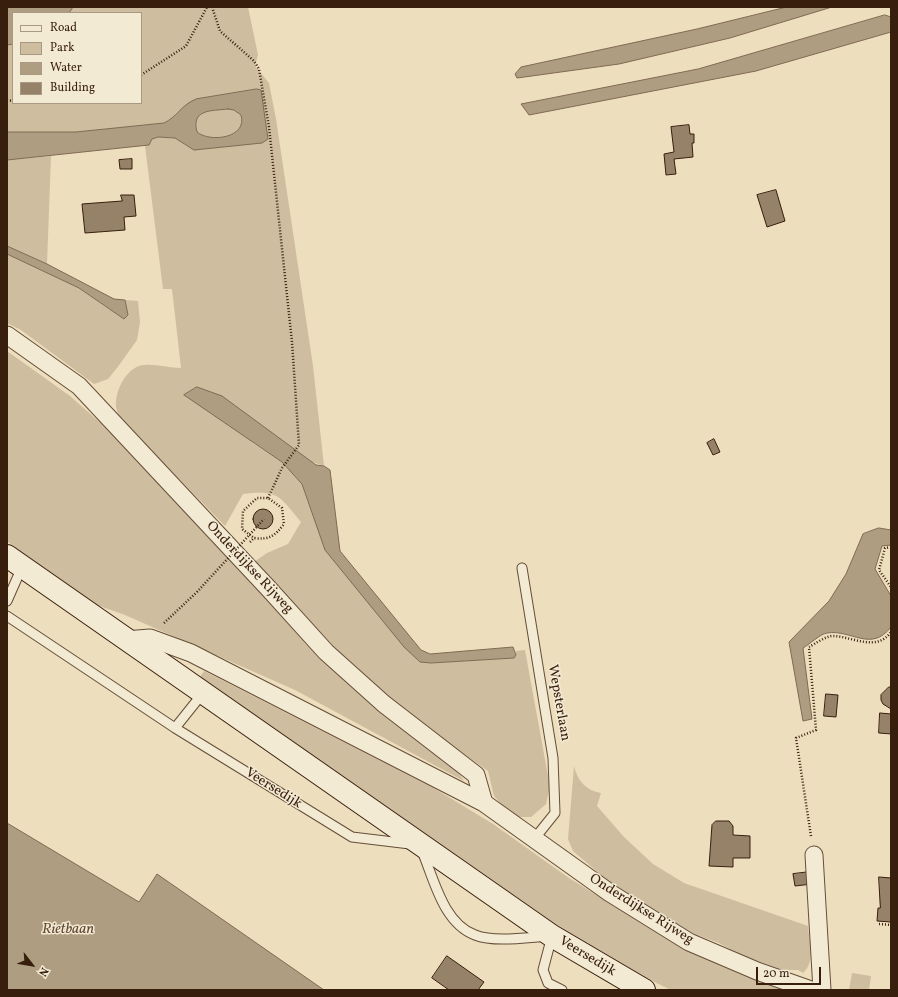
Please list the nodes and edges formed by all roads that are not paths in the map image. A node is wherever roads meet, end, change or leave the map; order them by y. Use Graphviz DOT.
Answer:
graph roads {
  1 [pos="7,335"];
  2 [pos="15,562"];
  3 [pos="522,568"];
  4 [pos="7,601"];
  5 [pos="7,616"];
  6 [pos="125,640"];
  7 [pos="203,693"];
  8 [pos="175,728"];
  9 [pos="484,803"];
  10 [pos="536,838"];
  11 [pos="420,845"];
  12 [pos="814,855"];
  13 [pos="552,936"];
  14 [pos="562,990"];
  15 [pos="644,990"];
  16 [pos="811,990"];
  17 [pos="822,990"];
  1 -- 9 [label="street, Onderdijkse Rijweg"];
  2 -- 4 [label="lane"];
  2 -- 6 [label="main road, Veersedijk"];
  3 -- 10 [label="lane, Wepsterlaan"];
  5 -- 8 [label="lane, Veersedijk"];
  6 -- 7 [label="main road, Veersedijk"];
  6 -- 9 [label="street, Onderdijkse Rijweg"];
  7 -- 8 [label="lane"];
  7 -- 11 [label="main road, Veersedijk"];
  8 -- 11 [label="lane, Veersedijk"];
  9 -- 10 [label="street, Onderdijkse Rijweg"];
  10 -- 16 [label="street, Onderdijkse Rijweg"];
  11 -- 13 [label="main road, Veersedijk"];
  11 -- 13 [label="lane, Veersedijk"];
  12 -- 17 [label="street"];
  13 -- 14 [label="lane, Veersedijk"];
  13 -- 15 [label="main road, Veersedijk"];
}
